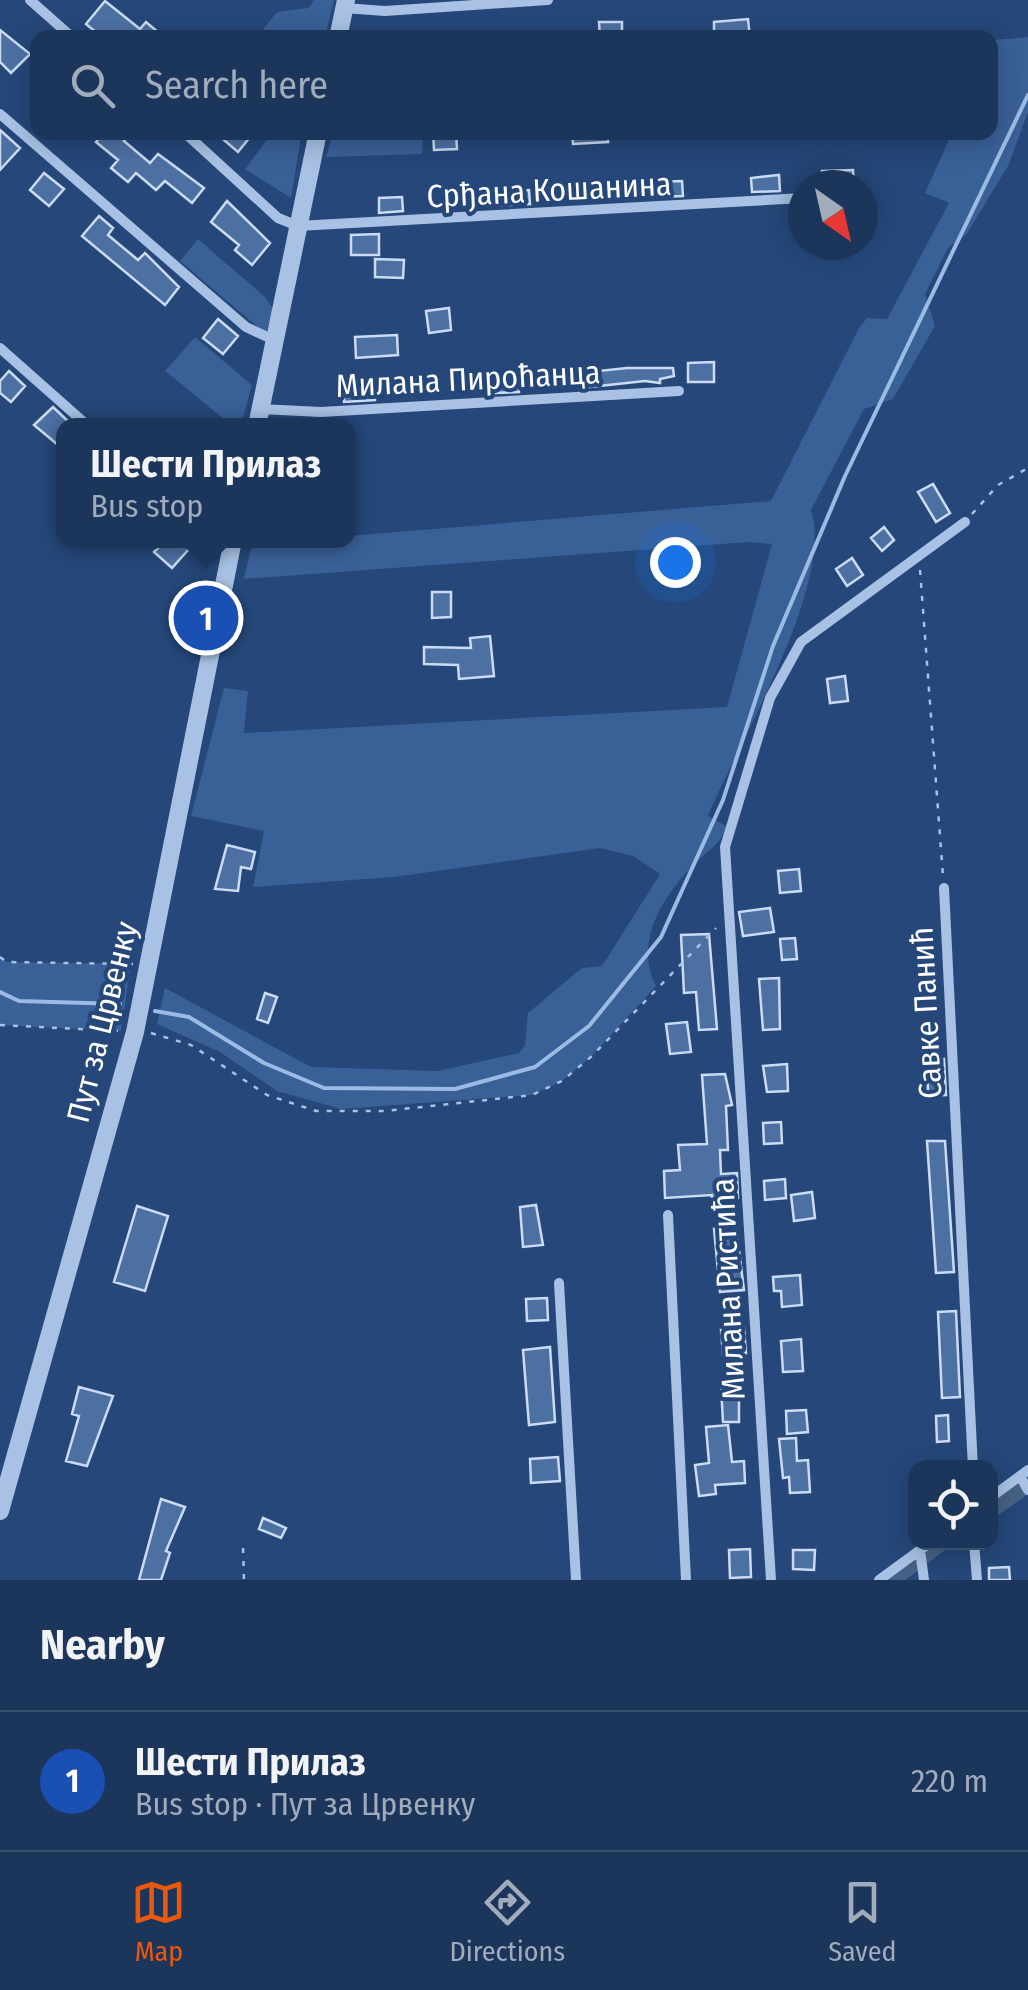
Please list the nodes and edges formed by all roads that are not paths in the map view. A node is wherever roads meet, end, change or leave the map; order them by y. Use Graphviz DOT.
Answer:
graph roads {
  1 [pos="30,0"];
  2 [pos="548,0"];
  3 [pos="345,4"];
  4 [pos="64,30"];
  5 [pos="340,30"];
  6 [pos="0,114"];
  7 [pos="193,140"];
  8 [pos="316,140"];
  9 [pos="788,199"];
  10 [pos="298,226"];
  11 [pos="274,340"];
  12 [pos="0,348"];
  13 [pos="679,392"];
  14 [pos="258,417"];
  15 [pos="79,418"];
  16 [pos="966,522"];
  17 [pos="231,548"];
  18 [pos="944,888"];
  19 [pos="668,1215"];
  20 [pos="559,1283"];
  21 [pos="973,1460"];
  22 [pos="1024,1473"];
  23 [pos="1028,1490"];
  24 [pos="998,1492"];
  25 [pos="0,1511"];
  26 [pos="920,1550"];
  27 [pos="925,1550"];
  28 [pos="975,1550"];
  29 [pos="576,1580"];
  30 [pos="686,1580"];
  31 [pos="771,1580"];
  32 [pos="879,1580"];
  33 [pos="924,1580"];
  34 [pos="977,1580"];
  1 -- 4 [label="street"];
  2 -- 3 [label="street"];
  3 -- 5 [label="street"];
  6 -- 11 [label="street"];
  7 -- 10 [label="street"];
  8 -- 10 [label="street"];
  9 -- 10 [label="street, Срђана Кошанина"];
  10 -- 11 [label="street"];
  11 -- 14 [label="street"];
  12 -- 15 [label="street"];
  13 -- 14 [label="street, Милана Пироћанца"];
  16 -- 31 [label="street, Милана Ристића"];
  17 -- 25 [label="street, Пут за Црвенку"];
  18 -- 21 [label="street, Савке Панић"];
  19 -- 30 [label="street"];
  20 -- 29 [label="street"];
  22 -- 23 [label="street"];
  22 -- 24 [label="street"];
  26 -- 32 [label="street"];
  27 -- 33 [label="street"];
  28 -- 34 [label="street"];
}
